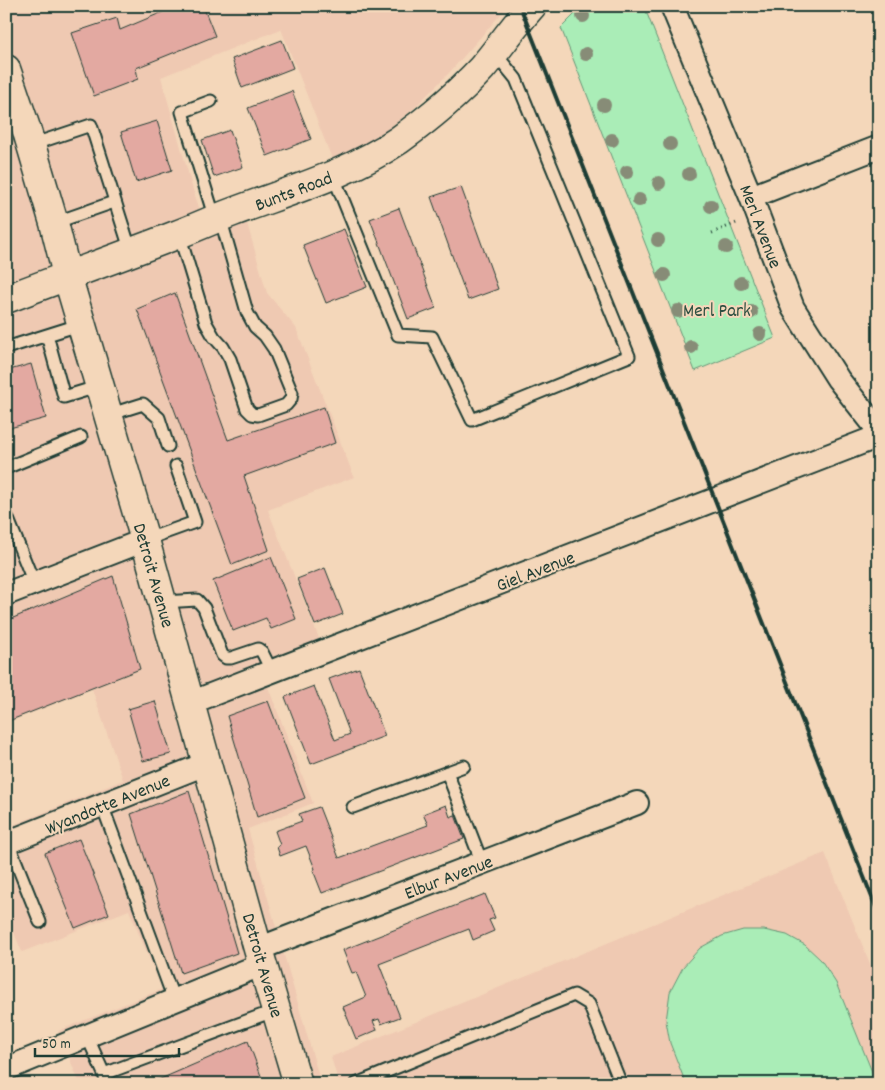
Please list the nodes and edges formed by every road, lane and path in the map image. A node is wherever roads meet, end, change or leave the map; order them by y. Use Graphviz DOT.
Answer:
graph roads {
  1 [pos="532,6"];
  2 [pos="672,6"];
  3 [pos="494,52"];
  4 [pos="6,69"];
  5 [pos="211,101"];
  6 [pos="31,145"];
  7 [pos="879,148"];
  8 [pos="333,176"];
  9 [pos="114,202"];
  10 [pos="754,205"];
  11 [pos="217,218"];
  12 [pos="54,223"];
  13 [pos="712,233"];
  14 [pos="179,234"];
  15 [pos="131,252"];
  16 [pos="67,275"];
  17 [pos="6,299"];
  18 [pos="82,324"];
  19 [pos="47,335"];
  20 [pos="6,348"];
  21 [pos="100,386"];
  22 [pos="108,415"];
  23 [pos="879,431"];
  24 [pos="879,436"];
  25 [pos="81,437"];
  26 [pos="168,446"];
  27 [pos="176,466"];
  28 [pos="6,468"];
  29 [pos="6,514"];
  30 [pos="145,540"];
  31 [pos="34,583"];
  32 [pos="6,594"];
  33 [pos="163,602"];
  34 [pos="272,672"];
  35 [pos="190,703"];
  36 [pos="208,763"];
  37 [pos="464,766"];
  38 [pos="447,772"];
  39 [pos="637,803"];
  40 [pos="102,805"];
  41 [pos="353,807"];
  42 [pos="7,842"];
  43 [pos="482,863"];
  44 [pos="40,922"];
  45 [pos="260,956"];
  46 [pos="174,1000"];
  47 [pos="276,1010"];
  48 [pos="87,1036"];
  49 [pos="6,1069"];
  50 [pos="106,1079"];
  51 [pos="298,1084"];
  52 [pos="356,1084"];
  53 [pos="621,1084"];
  1 -- 3 [label="main road, Bunts Road"];
  2 -- 10 [label="street, Merl Avenue"];
  3 -- 8 [label="main road, Bunts Road"];
  3 -- 8 [label="lane"];
  4 -- 6 [label="main road, Detroit Avenue"];
  5 -- 11 [label="lane"];
  6 -- 9 [label="lane"];
  6 -- 12 [label="main road, Detroit Avenue"];
  7 -- 10 [label="street"];
  8 -- 11 [label="main road, Bunts Road"];
  9 -- 12 [label="lane"];
  9 -- 15 [label="lane"];
  10 -- 13 [label="path"];
  10 -- 23 [label="street, Merl Avenue"];
  11 -- 14 [label="main road, Bunts Road"];
  11 -- 14 [label="lane"];
  12 -- 16 [label="main road, Detroit Avenue"];
  14 -- 15 [label="main road, Bunts Road"];
  15 -- 16 [label="main road, Bunts Road"];
  16 -- 17 [label="main road, Bunts Road"];
  16 -- 18 [label="main road, Detroit Avenue"];
  18 -- 19 [label="lane"];
  18 -- 21 [label="main road, Detroit Avenue"];
  19 -- 20 [label="lane"];
  19 -- 21 [label="lane"];
  21 -- 22 [label="main road, Detroit Avenue"];
  22 -- 26 [label="lane"];
  22 -- 30 [label="main road, Detroit Avenue"];
  24 -- 34 [label="street, Giel Avenue"];
  25 -- 28 [label="lane"];
  27 -- 30 [label="lane"];
  29 -- 31 [label="lane"];
  30 -- 31 [label="street"];
  30 -- 33 [label="main road, Detroit Avenue"];
  31 -- 32 [label="street"];
  33 -- 34 [label="lane"];
  33 -- 35 [label="main road, Detroit Avenue"];
  34 -- 35 [label="street, Giel Avenue"];
  35 -- 36 [label="main road, Detroit Avenue"];
  36 -- 40 [label="street, Wyandotte Avenue"];
  36 -- 45 [label="main road, Detroit Avenue"];
  37 -- 38 [label="lane"];
  38 -- 41 [label="lane"];
  38 -- 43 [label="lane"];
  39 -- 43 [label="street, Elbur Avenue"];
  40 -- 42 [label="street, Wyandotte Avenue"];
  40 -- 46 [label="lane"];
  42 -- 44 [label="lane"];
  43 -- 45 [label="street, Elbur Avenue"];
  45 -- 46 [label="street, Elbur Avenue"];
  45 -- 47 [label="main road, Detroit Avenue"];
  46 -- 48 [label="street, Elbur Avenue"];
  47 -- 50 [label="lane"];
  47 -- 51 [label="main road, Detroit Avenue"];
  48 -- 49 [label="street, Elbur Avenue"];
  48 -- 50 [label="lane"];
  52 -- 53 [label="lane"];
}
